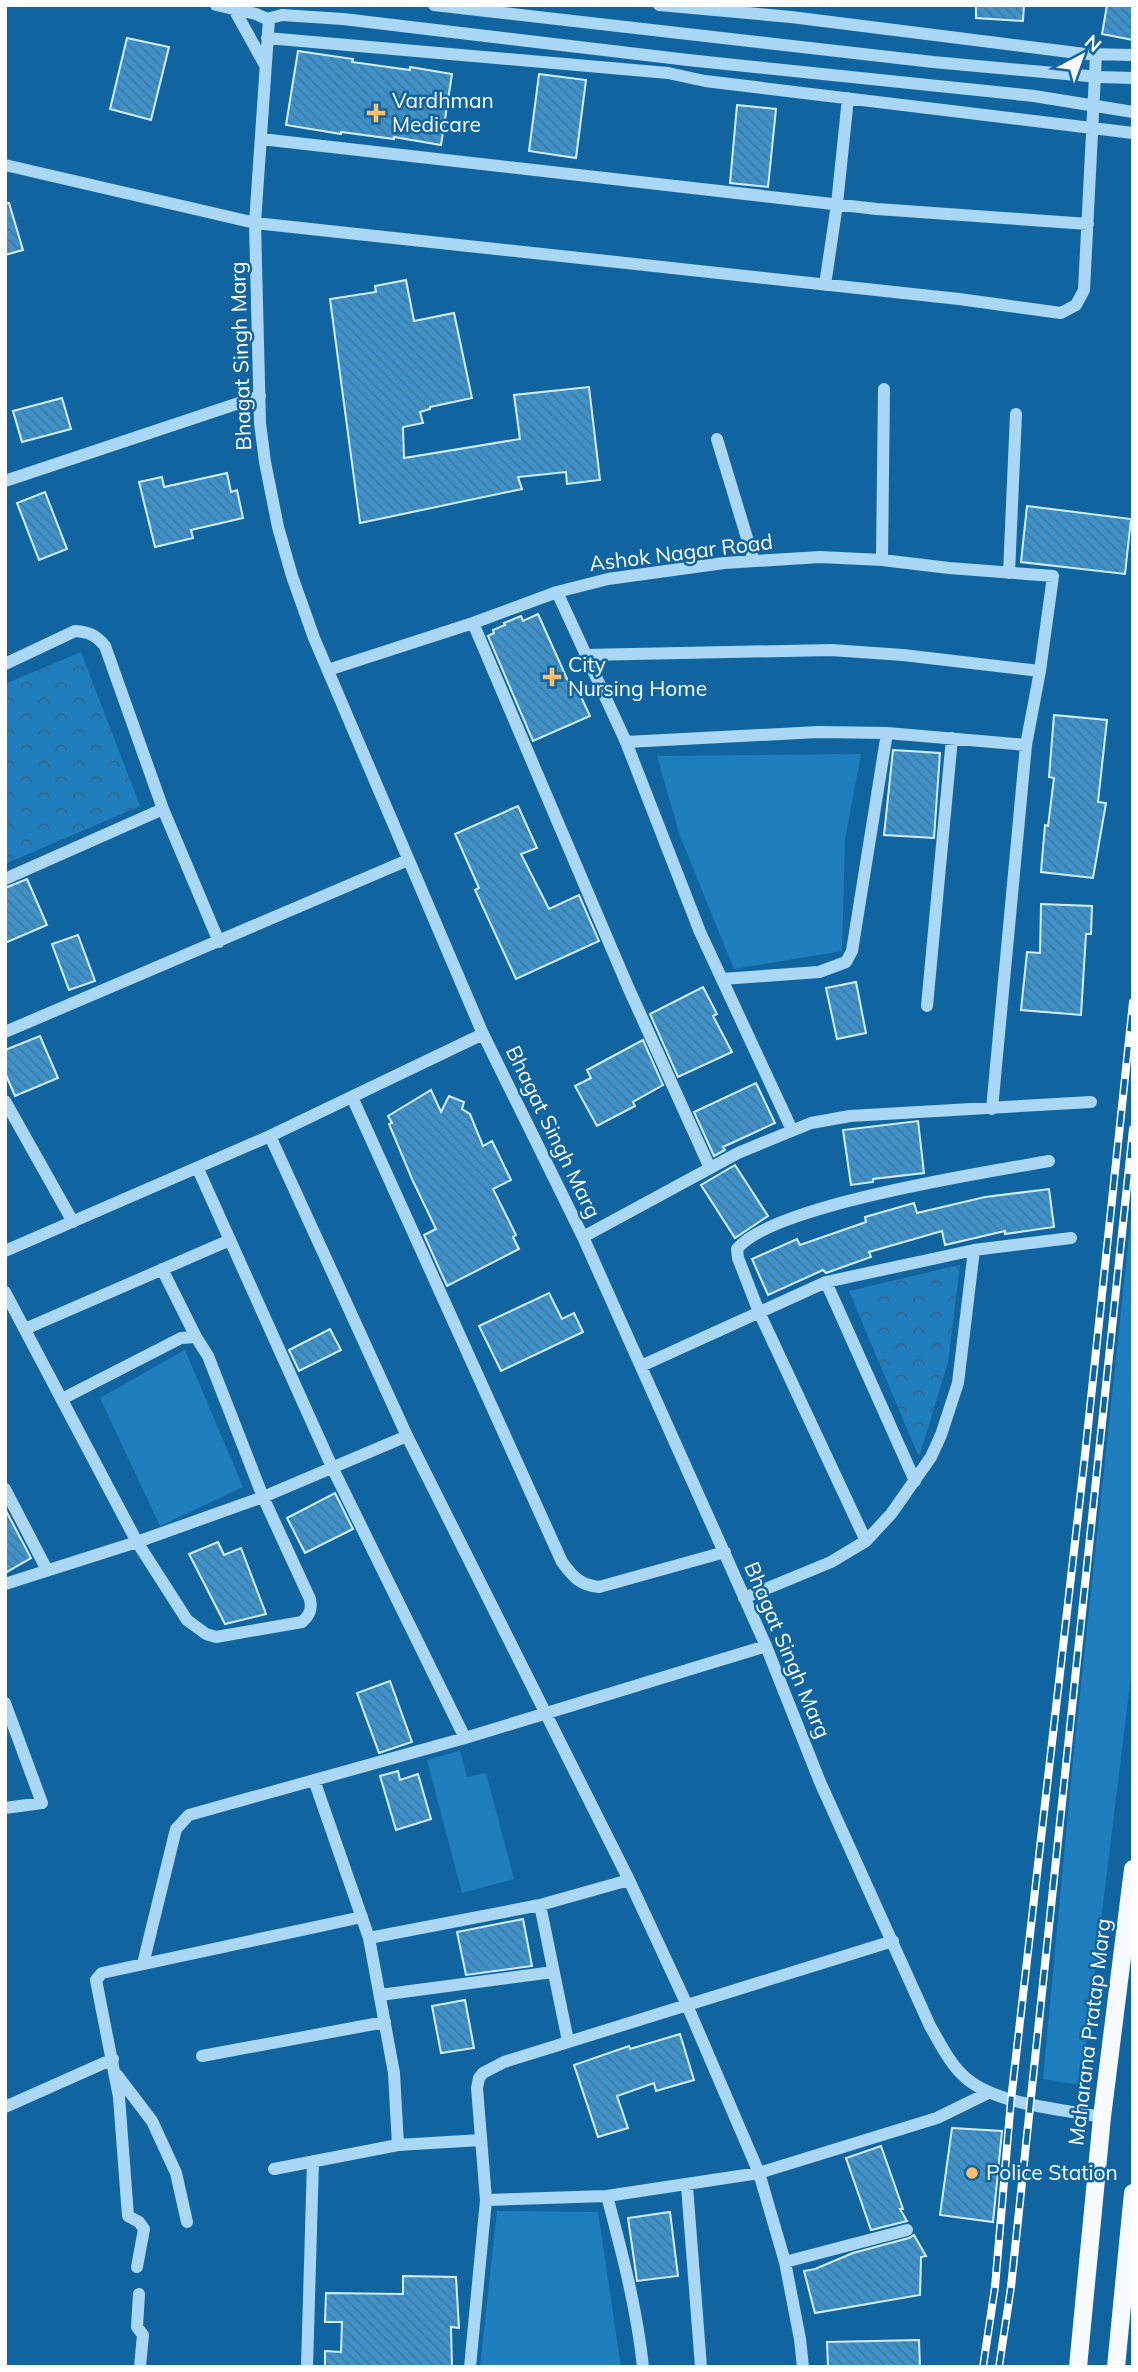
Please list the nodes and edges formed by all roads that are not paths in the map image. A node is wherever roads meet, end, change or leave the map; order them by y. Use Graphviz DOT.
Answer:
graph roads {
  1 [pos="216,5"];
  2 [pos="434,5"];
  3 [pos="659,5"];
  4 [pos="234,9"];
  5 [pos="277,13"];
  6 [pos="267,38"];
  7 [pos="1096,55"];
  8 [pos="1133,55"];
  9 [pos="266,66"];
  10 [pos="1133,78"];
  11 [pos="848,98"];
  12 [pos="1133,112"];
  13 [pos="1093,128"];
  14 [pos="1133,133"];
  15 [pos="261,139"];
  16 [pos="5,166"];
  17 [pos="837,204"];
  18 [pos="255,223"];
  19 [pos="1088,223"];
  20 [pos="825,285"];
  21 [pos="884,389"];
  22 [pos="260,396"];
  23 [pos="1016,414"];
  24 [pos="718,439"];
  25 [pos="5,480"];
  26 [pos="882,560"];
  27 [pos="754,561"];
  28 [pos="1009,573"];
  29 [pos="557,592"];
  30 [pos="472,623"];
  31 [pos="586,655"];
  32 [pos="5,664"];
  33 [pos="328,670"];
  34 [pos="1040,671"];
  35 [pos="887,733"];
  36 [pos="952,738"];
  37 [pos="626,742"];
  38 [pos="1026,745"];
  39 [pos="163,809"];
  40 [pos="408,860"];
  41 [pos="5,878"];
  42 [pos="219,942"];
  43 [pos="722,979"];
  44 [pos="927,1006"];
  45 [pos="5,1031"];
  46 [pos="483,1034"];
  47 [pos="352,1097"];
  48 [pos="5,1101"];
  49 [pos="1091,1102"];
  50 [pos="992,1109"];
  51 [pos="793,1130"];
  52 [pos="270,1136"];
  53 [pos="1049,1161"];
  54 [pos="710,1168"];
  55 [pos="198,1169"];
  56 [pos="73,1222"];
  57 [pos="583,1237"];
  58 [pos="1071,1238"];
  59 [pos="230,1240"];
  60 [pos="974,1250"];
  61 [pos="5,1251"];
  62 [pos="162,1269"];
  63 [pos="826,1282"];
  64 [pos="5,1292"];
  65 [pos="759,1312"];
  66 [pos="25,1329"];
  67 [pos="196,1338"];
  68 [pos="641,1366"];
  69 [pos="62,1399"];
  70 [pos="407,1436"];
  71 [pos="332,1467"];
  72 [pos="915,1481"];
  73 [pos="5,1489"];
  74 [pos="263,1497"];
  75 [pos="866,1541"];
  76 [pos="136,1542"];
  77 [pos="725,1552"];
  78 [pos="47,1570"];
  79 [pos="5,1584"];
  80 [pos="744,1598"];
  81 [pos="766,1646"];
  82 [pos="5,1703"];
  83 [pos="544,1712"];
  84 [pos="11,1737"];
  85 [pos="465,1738"];
  86 [pos="314,1780"];
  87 [pos="5,1808"];
  88 [pos="1133,1869"];
  89 [pos="629,1880"];
  90 [pos="540,1905"];
  91 [pos="362,1917"];
  92 [pos="369,1938"];
  93 [pos="893,1941"];
  94 [pos="143,1964"];
  95 [pos="553,1972"];
  96 [pos="380,1995"];
  97 [pos="687,2005"];
  98 [pos="385,2022"];
  99 [pos="568,2041"];
  100 [pos="202,2056"];
  101 [pos="114,2065"];
  102 [pos="988,2094"];
  103 [pos="5,2107"];
  104 [pos="1102,2117"];
  105 [pos="481,2140"];
  106 [pos="398,2145"];
  107 [pos="313,2161"];
  108 [pos="274,2169"];
  109 [pos="759,2174"];
  110 [pos="687,2186"];
  111 [pos="1133,2193"];
  112 [pos="607,2196"];
  113 [pos="486,2200"];
  114 [pos="187,2222"];
  115 [pos="907,2230"];
  116 [pos="785,2262"];
  117 [pos="137,2267"];
  118 [pos="139,2294"];
  119 [pos="140,2367"];
  120 [pos="307,2367"];
  121 [pos="470,2367"];
  122 [pos="643,2367"];
  123 [pos="701,2367"];
  124 [pos="803,2367"];
  125 [pos="1078,2367"];
  126 [pos="1116,2367"];
  1 -- 4 [label="street"];
  2 -- 10 [label="street, bridge"];
  3 -- 7 [label="street"];
  4 -- 5 [label="street"];
  4 -- 9 [label="street"];
  5 -- 6 [label="street, Bhagat Singh Marg"];
  5 -- 12 [label="street, bridge"];
  6 -- 9 [label="street, Bhagat Singh Marg"];
  6 -- 11 [label="street"];
  7 -- 8 [label="street"];
  7 -- 13 [label="street"];
  9 -- 15 [label="street, Bhagat Singh Marg"];
  11 -- 13 [label="street"];
  11 -- 17 [label="street"];
  13 -- 14 [label="street"];
  13 -- 19 [label="street"];
  15 -- 17 [label="street"];
  15 -- 18 [label="street, Bhagat Singh Marg"];
  16 -- 18 [label="street"];
  17 -- 19 [label="street"];
  17 -- 20 [label="street"];
  18 -- 20 [label="street"];
  18 -- 22 [label="street, Bhagat Singh Marg"];
  19 -- 20 [label="street"];
  21 -- 26 [label="street"];
  22 -- 25 [label="street"];
  22 -- 33 [label="street, Bhagat Singh Marg"];
  23 -- 28 [label="street"];
  24 -- 27 [label="street"];
  26 -- 27 [label="street, Ashok Nagar Road"];
  26 -- 28 [label="street, Ashok Nagar Road"];
  27 -- 29 [label="street, Ashok Nagar Road"];
  28 -- 34 [label="street, Ashok Nagar Road"];
  29 -- 30 [label="street, Ashok Nagar Road"];
  29 -- 31 [label="street"];
  30 -- 33 [label="street, Ashok Nagar Road"];
  30 -- 54 [label="street"];
  31 -- 34 [label="street"];
  31 -- 37 [label="street"];
  32 -- 39 [label="street"];
  33 -- 40 [label="street, Bhagat Singh Marg"];
  34 -- 38 [label="street"];
  35 -- 36 [label="street"];
  35 -- 37 [label="street"];
  35 -- 43 [label="street"];
  36 -- 38 [label="street"];
  36 -- 44 [label="street"];
  37 -- 43 [label="street"];
  38 -- 50 [label="street"];
  39 -- 41 [label="street"];
  39 -- 42 [label="street"];
  40 -- 42 [label="street"];
  40 -- 46 [label="street, Bhagat Singh Marg"];
  42 -- 45 [label="street"];
  43 -- 51 [label="street"];
  46 -- 47 [label="street"];
  46 -- 57 [label="street, Bhagat Singh Marg"];
  47 -- 52 [label="street"];
  47 -- 77 [label="street"];
  48 -- 56 [label="street"];
  49 -- 50 [label="street"];
  50 -- 51 [label="street"];
  51 -- 54 [label="street"];
  52 -- 55 [label="street"];
  52 -- 70 [label="street"];
  53 -- 65 [label="street"];
  54 -- 57 [label="street"];
  55 -- 56 [label="street"];
  55 -- 59 [label="street"];
  56 -- 61 [label="street"];
  57 -- 68 [label="street, Bhagat Singh Marg"];
  58 -- 60 [label="street"];
  59 -- 62 [label="street"];
  59 -- 71 [label="street"];
  60 -- 63 [label="street"];
  60 -- 72 [label="street"];
  62 -- 66 [label="street"];
  62 -- 67 [label="street"];
  63 -- 65 [label="street"];
  63 -- 72 [label="street"];
  64 -- 66 [label="street"];
  65 -- 68 [label="street"];
  65 -- 75 [label="street"];
  66 -- 69 [label="street"];
  67 -- 69 [label="street"];
  67 -- 74 [label="street"];
  68 -- 77 [label="street, Bhagat Singh Marg"];
  69 -- 76 [label="street"];
  70 -- 71 [label="street"];
  70 -- 83 [label="street"];
  71 -- 74 [label="street"];
  71 -- 85 [label="street"];
  72 -- 75 [label="street"];
  73 -- 78 [label="street"];
  74 -- 76 [label="street"];
  74 -- 76 [label="street"];
  75 -- 80 [label="street"];
  76 -- 78 [label="street"];
  77 -- 80 [label="street, Bhagat Singh Marg"];
  78 -- 79 [label="street"];
  80 -- 81 [label="street, Bhagat Singh Marg"];
  81 -- 83 [label="street"];
  81 -- 93 [label="street, Bhagat Singh Marg"];
  82 -- 84 [label="street"];
  83 -- 85 [label="street"];
  83 -- 89 [label="street"];
  84 -- 87 [label="street"];
  85 -- 86 [label="street"];
  86 -- 91 [label="street"];
  86 -- 94 [label="street"];
  88 -- 104 [label="main road, Maharana Pratap Marg"];
  89 -- 90 [label="street"];
  89 -- 97 [label="street"];
  90 -- 92 [label="street"];
  90 -- 95 [label="street"];
  91 -- 92 [label="street"];
  91 -- 94 [label="street"];
  92 -- 96 [label="street"];
  93 -- 97 [label="street"];
  93 -- 102 [label="street, Bhagat Singh Marg"];
  94 -- 101 [label="street"];
  95 -- 96 [label="street"];
  95 -- 99 [label="street"];
  96 -- 98 [label="street"];
  97 -- 99 [label="street"];
  97 -- 109 [label="street"];
  98 -- 100 [label="street"];
  98 -- 106 [label="street"];
  99 -- 105 [label="street"];
  101 -- 103 [label="street"];
  101 -- 114 [label="street"];
  101 -- 117 [label="street"];
  102 -- 104 [label="street, Bhagat Singh Marg"];
  102 -- 109 [label="street"];
  104 -- 125 [label="main road, Maharana Pratap Marg"];
  105 -- 106 [label="street"];
  105 -- 113 [label="street"];
  106 -- 107 [label="street"];
  107 -- 108 [label="street"];
  107 -- 120 [label="street"];
  109 -- 110 [label="street"];
  109 -- 116 [label="street"];
  110 -- 112 [label="street"];
  110 -- 123 [label="street"];
  111 -- 126 [label="main road"];
  112 -- 113 [label="street"];
  112 -- 122 [label="street"];
  113 -- 121 [label="street"];
  115 -- 116 [label="street"];
  116 -- 124 [label="street"];
  118 -- 119 [label="street"];
}
